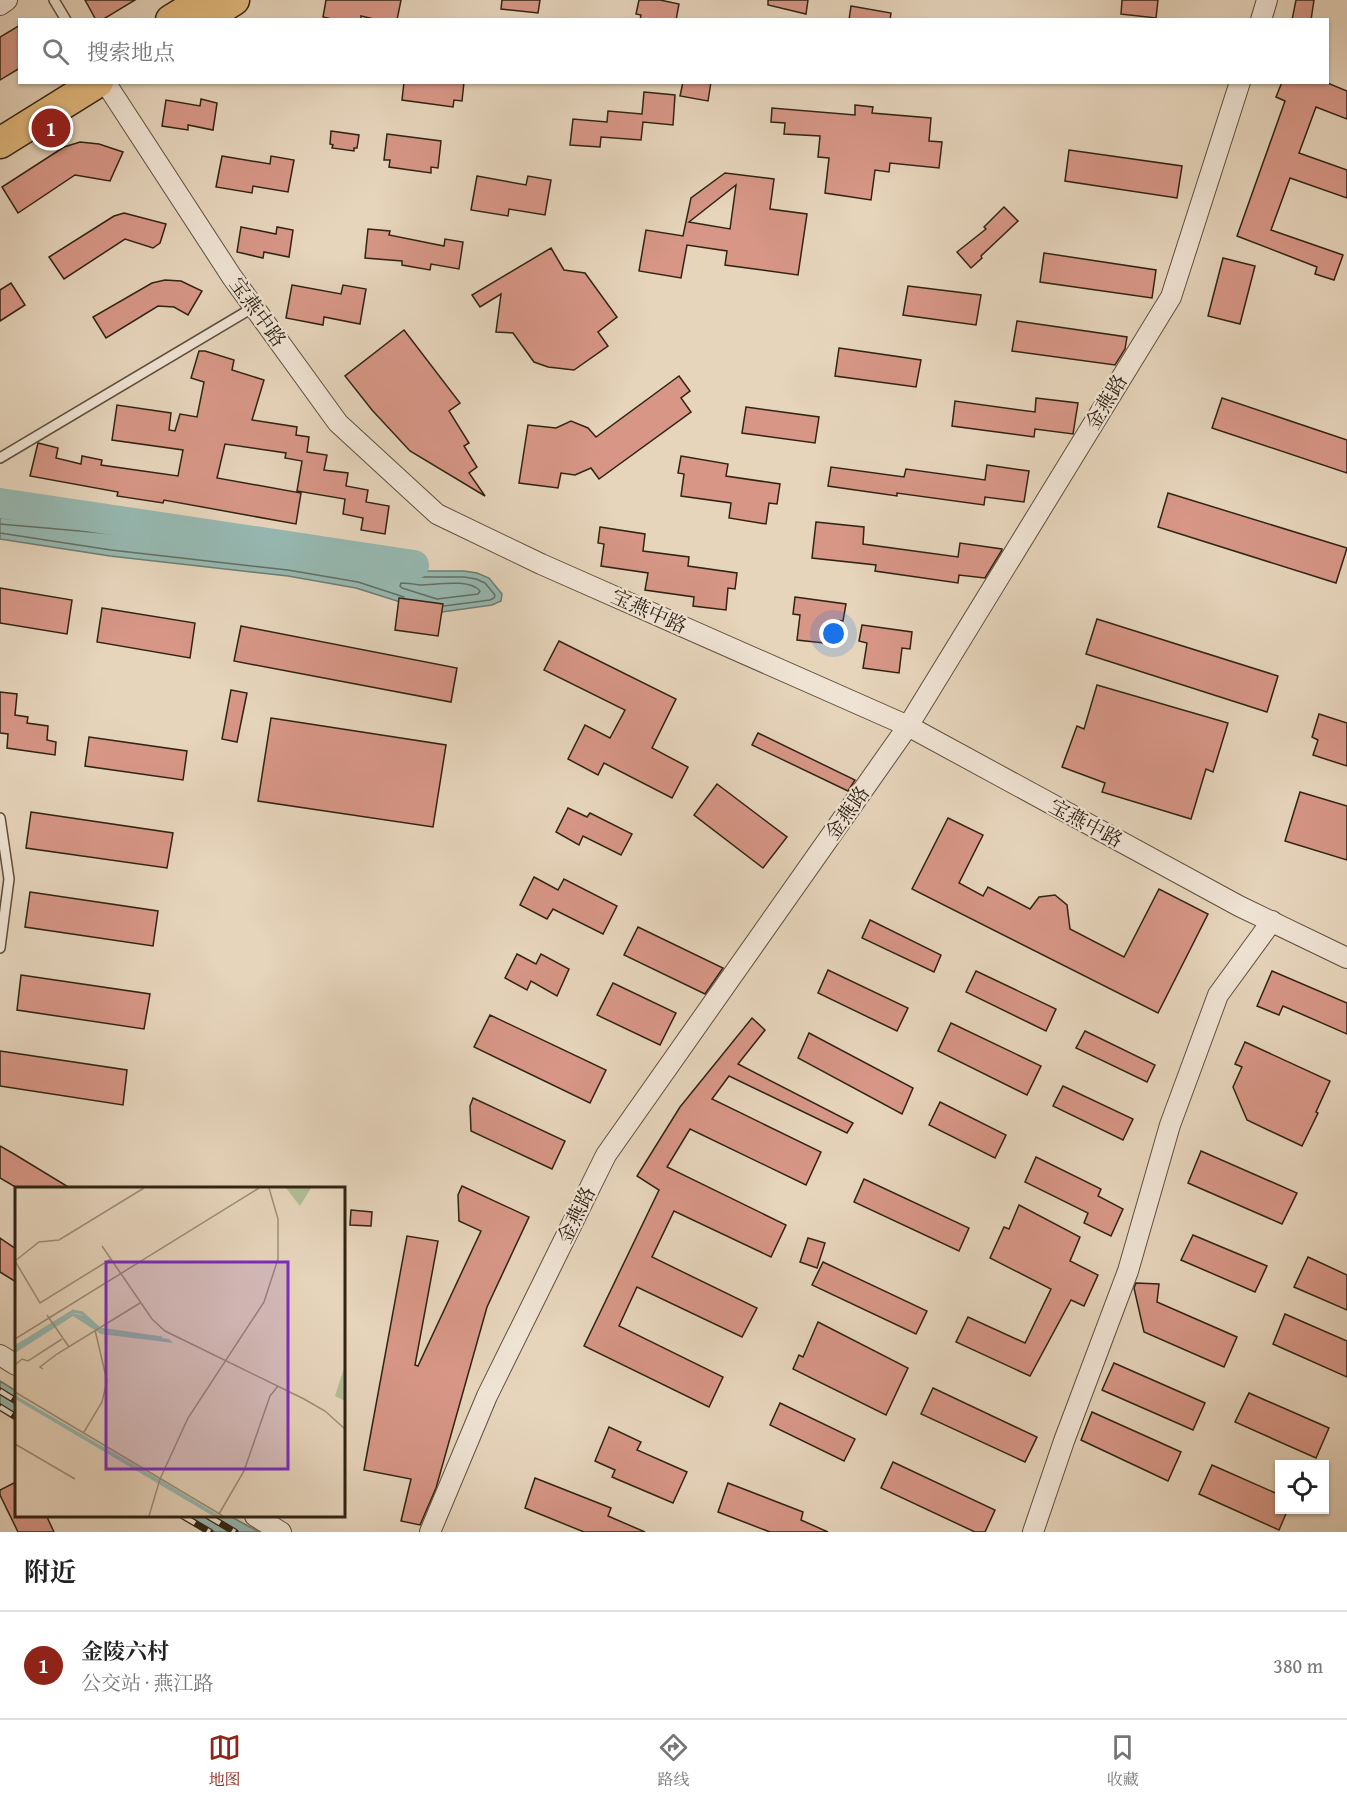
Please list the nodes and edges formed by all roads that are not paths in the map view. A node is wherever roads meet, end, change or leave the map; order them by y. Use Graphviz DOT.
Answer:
graph roads {
  1 [pos="7,0"];
  2 [pos="54,0"];
  3 [pos="204,0"];
  4 [pos="234,0"];
  5 [pos="1267,0"];
  6 [pos="0,4"];
  7 [pos="65,18"];
  8 [pos="174,18"];
  9 [pos="205,18"];
  10 [pos="1262,18"];
  11 [pos="63,84"];
  12 [pos="95,84"];
  13 [pos="106,84"];
  14 [pos="1239,84"];
  15 [pos="0,123"];
  16 [pos="0,143"];
  17 [pos="254,308"];
  18 [pos="0,458"];
  19 [pos="908,726"];
  20 [pos="0,818"];
  21 [pos="1272,921"];
  22 [pos="0,948"];
  23 [pos="1347,958"];
  24 [pos="0,1355"];
  25 [pos="15,1364"];
  26 [pos="258,1517"];
  27 [pos="281,1532"];
  28 [pos="430,1532"];
  29 [pos="1033,1532"];
  1 -- 6 [label="street"];
  2 -- 7 [label="lane"];
  3 -- 8 [label="main road"];
  4 -- 9 [label="main road"];
  5 -- 10 [label="street"];
  11 -- 15 [label="main road"];
  12 -- 16 [label="main road"];
  13 -- 17 [label="street, 宝燕中路"];
  14 -- 19 [label="street, 金燕路"];
  17 -- 18 [label="lane"];
  17 -- 19 [label="street, 宝燕中路"];
  19 -- 21 [label="street, 宝燕中路"];
  19 -- 28 [label="street, 金燕路"];
  20 -- 22 [label="lane"];
  21 -- 23 [label="street, 宝燕中路"];
  21 -- 29 [label="street"];
  24 -- 25 [label="street"];
  26 -- 27 [label="street"];
}
